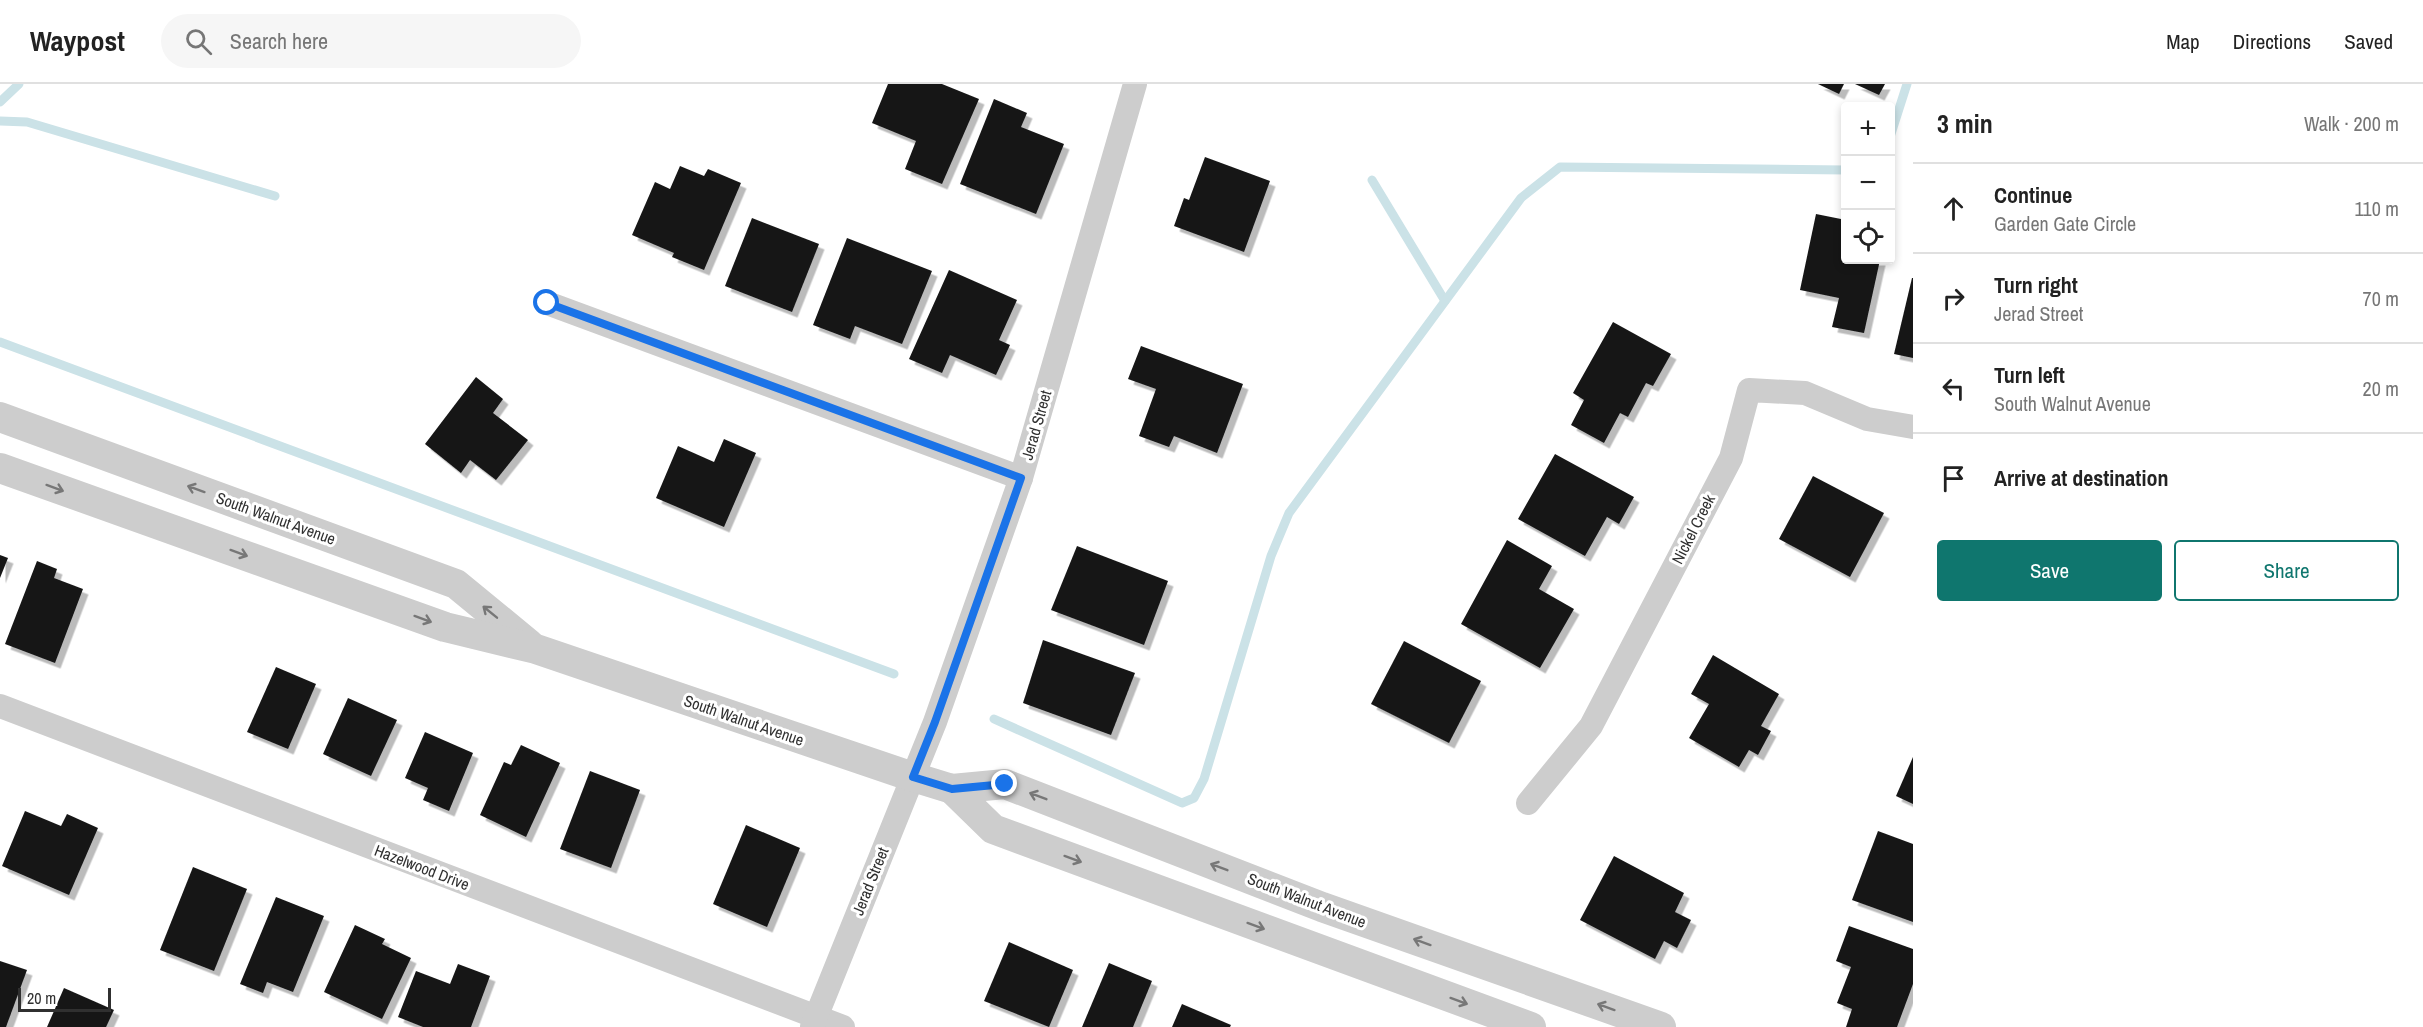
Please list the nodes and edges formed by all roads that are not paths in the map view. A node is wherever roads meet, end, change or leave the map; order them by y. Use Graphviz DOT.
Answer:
graph roads {
  1 [pos="1135,84"];
  2 [pos="547,303"];
  3 [pos="0,417"];
  4 [pos="1913,427"];
  5 [pos="0,468"];
  6 [pos="1021,478"];
  7 [pos="536,649"];
  8 [pos="0,706"];
  9 [pos="913,777"];
  10 [pos="952,789"];
  11 [pos="1528,803"];
  12 [pos="814,1022"];
  13 [pos="843,1027"];
  14 [pos="1531,1027"];
  15 [pos="1661,1027"];
  1 -- 6 [label="street, Jerad Street"];
  2 -- 6 [label="street"];
  7 -- 3 [label="street, South Walnut Avenue, one-way"];
  4 -- 11 [label="street, Nickel Creek"];
  5 -- 7 [label="street, South Walnut Avenue, one-way"];
  6 -- 9 [label="street, Jerad Street"];
  7 -- 9 [label="street, South Walnut Avenue"];
  8 -- 12 [label="street, Hazelwood Drive"];
  9 -- 10 [label="street, South Walnut Avenue"];
  9 -- 12 [label="street, Jerad Street"];
  10 -- 14 [label="street, South Walnut Avenue, one-way"];
  15 -- 10 [label="street, South Walnut Avenue, one-way"];
  12 -- 13 [label="street, Hazelwood Drive"];
}
